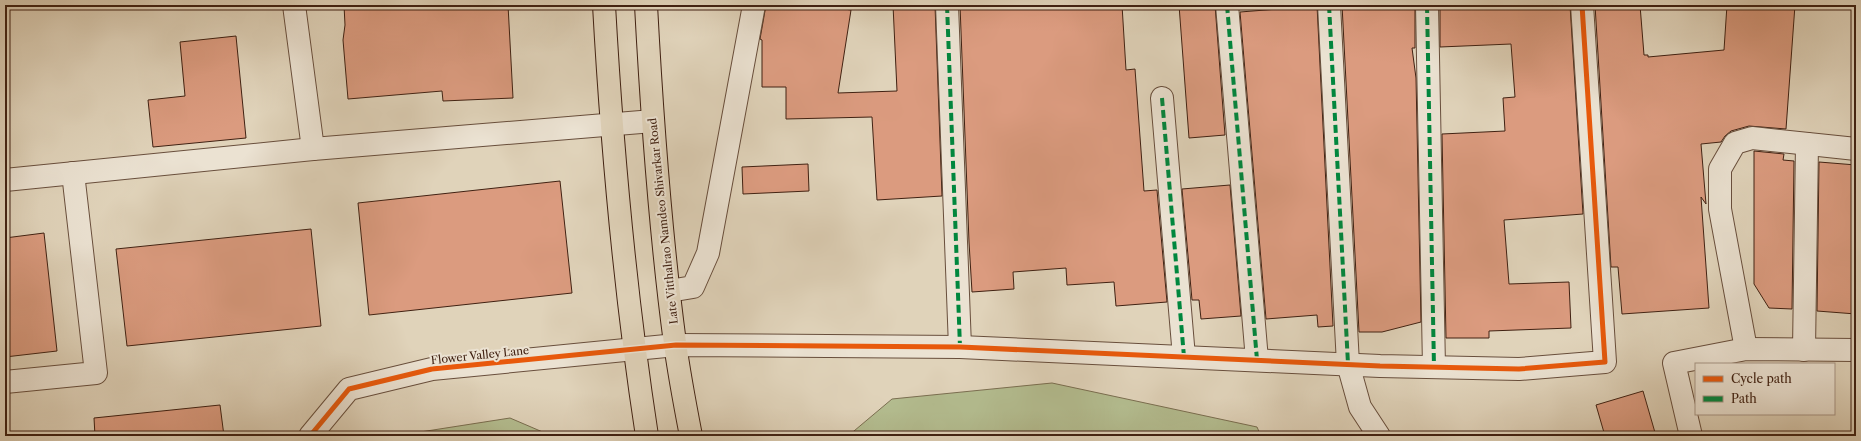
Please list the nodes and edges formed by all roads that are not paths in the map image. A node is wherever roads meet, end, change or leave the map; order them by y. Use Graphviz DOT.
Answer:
graph roads {
  1 [pos="294,5"];
  2 [pos="604,5"];
  3 [pos="646,5"];
  4 [pos="754,5"];
  5 [pos="947,5"];
  6 [pos="1227,5"];
  7 [pos="1329,5"];
  8 [pos="1427,5"];
  9 [pos="1582,5"];
  10 [pos="1162,98"];
  11 [pos="652,121"];
  12 [pos="611,125"];
  13 [pos="1806,144"];
  14 [pos="314,149"];
  15 [pos="1856,149"];
  16 [pos="73,173"];
  17 [pos="5,180"];
  18 [pos="669,291"];
  19 [pos="676,345"];
  20 [pos="960,347"];
  21 [pos="633,349"];
  22 [pos="1746,349"];
  23 [pos="1804,350"];
  24 [pos="1856,350"];
  25 [pos="1184,357"];
  26 [pos="1257,360"];
  27 [pos="1348,364"];
  28 [pos="1434,367"];
  29 [pos="5,382"];
  30 [pos="310,436"];
  31 [pos="647,436"];
  32 [pos="690,436"];
  33 [pos="1379,436"];
  34 [pos="1691,436"];
  1 -- 14 [label="street"];
  2 -- 12 [label="main road"];
  3 -- 11 [label="main road, Late Vitthalrao Namdeo Shivarkar Road"];
  4 -- 18 [label="street"];
  5 -- 20 [label="street"];
  6 -- 26 [label="street"];
  7 -- 27 [label="street"];
  8 -- 28 [label="street"];
  9 -- 28 [label="street, Flower Valley Lane"];
  10 -- 25 [label="street"];
  11 -- 12 [label="street"];
  11 -- 18 [label="main road, Late Vitthalrao Namdeo Shivarkar Road"];
  12 -- 14 [label="street"];
  12 -- 21 [label="main road"];
  13 -- 15 [label="street"];
  13 -- 22 [label="street"];
  13 -- 23 [label="street"];
  14 -- 16 [label="street"];
  16 -- 17 [label="street"];
  16 -- 29 [label="street"];
  18 -- 19 [label="main road, Late Vitthalrao Namdeo Shivarkar Road"];
  19 -- 20 [label="street, Flower Valley Lane"];
  19 -- 21 [label="street, Flower Valley Lane"];
  19 -- 32 [label="main road, Late Vitthalrao Namdeo Shivarkar Road"];
  20 -- 25 [label="street, Flower Valley Lane"];
  21 -- 30 [label="street, Flower Valley Lane"];
  21 -- 31 [label="main road"];
  22 -- 23 [label="street"];
  22 -- 34 [label="street"];
  23 -- 24 [label="street"];
  25 -- 26 [label="street, Flower Valley Lane"];
  26 -- 27 [label="street, Flower Valley Lane"];
  27 -- 28 [label="street, Flower Valley Lane"];
  27 -- 33 [label="street"];
}
